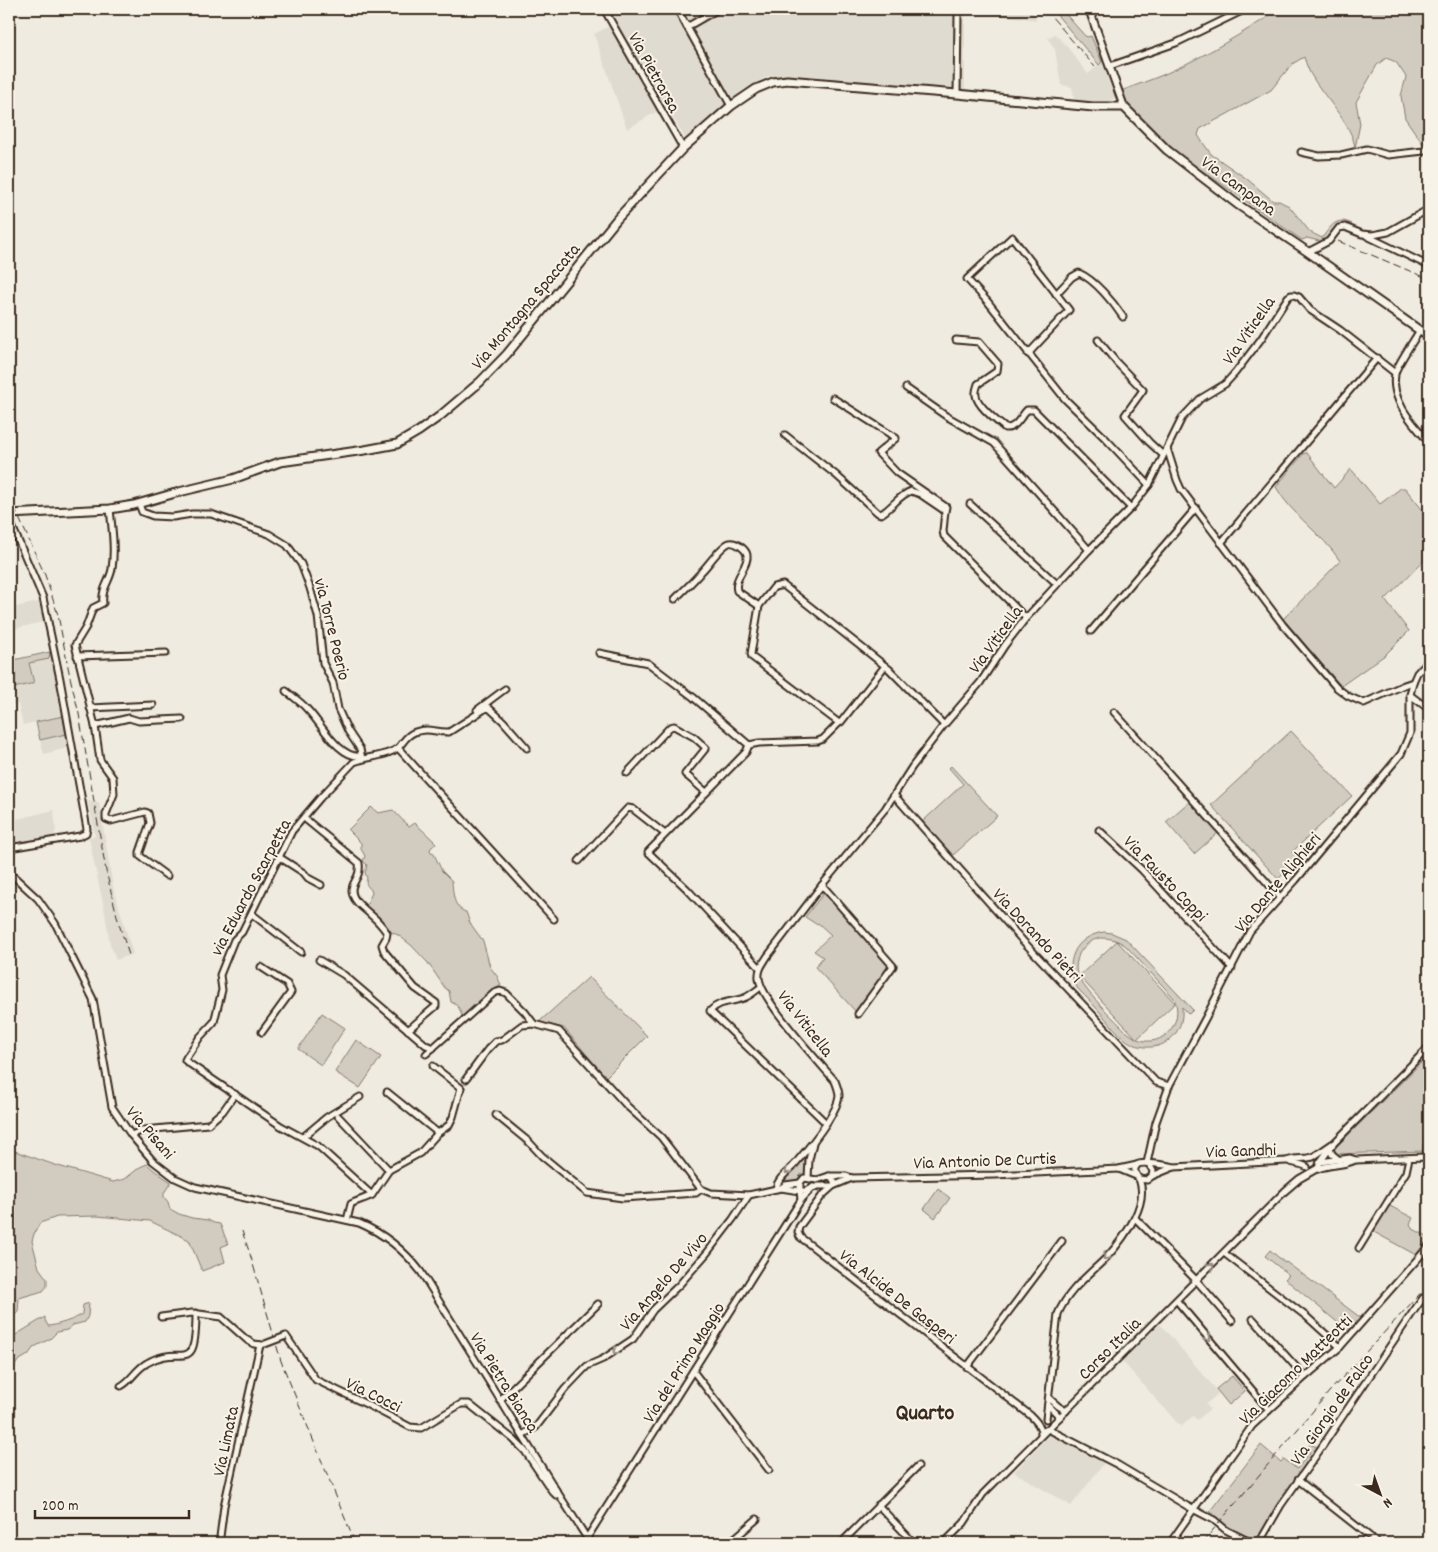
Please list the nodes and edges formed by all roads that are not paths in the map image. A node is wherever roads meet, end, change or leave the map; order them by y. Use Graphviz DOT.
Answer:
graph roads {
  1 [pos="604,9"];
  2 [pos="677,9"];
  3 [pos="718,9"];
  4 [pos="955,9"];
  5 [pos="1089,9"];
  6 [pos="1246,9"];
  7 [pos="687,27"];
  8 [pos="1110,66"];
  9 [pos="957,94"];
  10 [pos="731,106"];
  11 [pos="1124,107"];
  12 [pos="683,148"];
  13 [pos="1429,148"];
  14 [pos="1301,152"];
  15 [pos="1429,209"];
  16 [pos="1362,234"];
  17 [pos="1308,252"];
  18 [pos="1429,266"];
  19 [pos="1056,294"];
  20 [pos="1123,317"];
  21 [pos="1420,330"];
  22 [pos="1429,337"];
  23 [pos="956,340"];
  24 [pos="1098,340"];
  25 [pos="1028,354"];
  26 [pos="1377,358"];
  27 [pos="1395,372"];
  28 [pos="906,388"];
  29 [pos="833,398"];
  30 [pos="785,435"];
  31 [pos="1429,442"];
  32 [pos="1167,447"];
  33 [pos="1163,455"];
  34 [pos="1149,485"];
  35 [pos="138,504"];
  36 [pos="970,504"];
  37 [pos="110,508"];
  38 [pos="1131,508"];
  39 [pos="1196,508"];
  40 [pos="945,511"];
  41 [pos="9,514"];
  42 [pos="9,519"];
  43 [pos="1221,543"];
  44 [pos="1089,550"];
  45 [pos="1057,584"];
  46 [pos="675,599"];
  47 [pos="759,606"];
  48 [pos="1026,618"];
  49 [pos="1091,631"];
  50 [pos="166,653"];
  51 [pos="599,653"];
  52 [pos="77,656"];
  53 [pos="1429,660"];
  54 [pos="885,666"];
  55 [pos="1413,682"];
  56 [pos="505,689"];
  57 [pos="286,691"];
  58 [pos="1410,695"];
  59 [pos="153,705"];
  60 [pos="90,708"];
  61 [pos="1429,709"];
  62 [pos="1114,712"];
  63 [pos="182,719"];
  64 [pos="839,723"];
  65 [pos="944,725"];
  66 [pos="94,726"];
  67 [pos="442,732"];
  68 [pos="749,745"];
  69 [pos="398,748"];
  70 [pos="527,748"];
  71 [pos="361,757"];
  72 [pos="627,773"];
  73 [pos="706,792"];
  74 [pos="894,795"];
  75 [pos="304,818"];
  76 [pos="1099,830"];
  77 [pos="665,834"];
  78 [pos="9,848"];
  79 [pos="279,857"];
  80 [pos="579,861"];
  81 [pos="9,872"];
  82 [pos="167,876"];
  83 [pos="822,884"];
  84 [pos="321,885"];
  85 [pos="1280,897"];
  86 [pos="252,914"];
  87 [pos="554,919"];
  88 [pos="301,952"];
  89 [pos="319,960"];
  90 [pos="261,967"];
  91 [pos="760,968"];
  92 [pos="1232,968"];
  93 [pos="761,987"];
  94 [pos="858,1014"];
  95 [pos="534,1024"];
  96 [pos="408,1030"];
  97 [pos="262,1032"];
  98 [pos="1429,1047"];
  99 [pos="433,1048"];
  100 [pos="426,1054"];
  101 [pos="433,1066"];
  102 [pos="466,1079"];
  103 [pos="1169,1086"];
  104 [pos="387,1092"];
  105 [pos="235,1094"];
  106 [pos="360,1097"];
  107 [pos="496,1115"];
  108 [pos="338,1116"];
  109 [pos="1429,1118"];
  110 [pos="826,1123"];
  111 [pos="438,1133"];
  112 [pos="131,1135"];
  113 [pos="303,1137"];
  114 [pos="814,1140"];
  115 [pos="1334,1143"];
  116 [pos="1330,1149"];
  117 [pos="802,1156"];
  118 [pos="1311,1157"];
  119 [pos="1409,1158"];
  120 [pos="809,1160"];
  121 [pos="1339,1160"];
  122 [pos="1356,1160"];
  123 [pos="1429,1160"];
  124 [pos="1288,1161"];
  125 [pos="1320,1162"];
  126 [pos="1148,1163"];
  127 [pos="1138,1165"];
  128 [pos="1174,1167"];
  129 [pos="1306,1167"];
  130 [pos="1119,1169"];
  131 [pos="389,1170"];
  132 [pos="1316,1170"];
  133 [pos="829,1176"];
  134 [pos="1137,1177"];
  135 [pos="1150,1177"];
  136 [pos="808,1178"];
  137 [pos="852,1178"];
  138 [pos="800,1183"];
  139 [pos="816,1186"];
  140 [pos="833,1186"];
  141 [pos="779,1188"];
  142 [pos="701,1189"];
  143 [pos="800,1191"];
  144 [pos="1142,1192"];
  145 [pos="372,1195"];
  146 [pos="749,1195"];
  147 [pos="822,1196"];
  148 [pos="801,1200"];
  149 [pos="1135,1218"];
  150 [pos="347,1220"];
  151 [pos="391,1240"];
  152 [pos="1062,1241"];
  153 [pos="1429,1246"];
  154 [pos="1359,1248"];
  155 [pos="1224,1253"];
  156 [pos="1196,1280"];
  157 [pos="1429,1297"];
  158 [pos="1177,1301"];
  159 [pos="598,1304"];
  160 [pos="196,1313"];
  161 [pos="161,1317"];
  162 [pos="1253,1319"];
  163 [pos="1232,1321"];
  164 [pos="263,1345"];
  165 [pos="1340,1347"];
  166 [pos="967,1366"];
  167 [pos="693,1370"];
  168 [pos="1305,1377"];
  169 [pos="121,1386"];
  170 [pos="1049,1397"];
  171 [pos="500,1400"];
  172 [pos="1048,1405"];
  173 [pos="1066,1410"];
  174 [pos="1269,1410"];
  175 [pos="1030,1415"];
  176 [pos="1060,1417"];
  177 [pos="1044,1420"];
  178 [pos="1040,1427"];
  179 [pos="1048,1429"];
  180 [pos="522,1435"];
  181 [pos="1041,1436"];
  182 [pos="918,1466"];
  183 [pos="769,1470"];
  184 [pos="1298,1480"];
  185 [pos="563,1500"];
  186 [pos="878,1505"];
  187 [pos="1195,1509"];
  188 [pos="757,1519"];
  189 [pos="845,1539"];
  190 [pos="589,1541"];
  191 [pos="222,1543"];
  192 [pos="729,1543"];
  193 [pos="914,1543"];
  194 [pos="944,1543"];
  195 [pos="1170,1543"];
  196 [pos="1252,1543"];
  197 [pos="1260,1543"];
  198 [pos="1378,1543"];
  1 -- 12 [label="street, Via Pietrarsa"];
  2 -- 7 [label="street"];
  3 -- 7 [label="street"];
  4 -- 9 [label="street"];
  5 -- 8 [label="street, Via Campana"];
  6 -- 8 [label="street"];
  7 -- 10 [label="street"];
  8 -- 11 [label="street, Via Campana"];
  9 -- 10 [label="main road, Via Montagna Spaccata"];
  9 -- 11 [label="main road, Via Montagna Spaccata"];
  10 -- 12 [label="main road, Via Montagna Spaccata"];
  11 -- 17 [label="main road, Via Campana"];
  12 -- 35 [label="main road, Via Montagna Spaccata"];
  13 -- 14 [label="street"];
  15 -- 16 [label="street"];
  16 -- 17 [label="street"];
  16 -- 18 [label="street"];
  17 -- 21 [label="main road, Via Campana"];
  19 -- 20 [label="street"];
  19 -- 25 [label="street"];
  19 -- 25 [label="street"];
  21 -- 22 [label="main road, Via Campana"];
  21 -- 27 [label="street"];
  23 -- 38 [label="street"];
  24 -- 33 [label="street"];
  25 -- 34 [label="street"];
  26 -- 27 [label="street, Via Viticella"];
  26 -- 32 [label="street, Via Viticella"];
  26 -- 43 [label="street"];
  27 -- 31 [label="street"];
  28 -- 44 [label="street"];
  29 -- 40 [label="street"];
  30 -- 40 [label="street"];
  32 -- 33 [label="street, Via Viticella"];
  32 -- 39 [label="street"];
  33 -- 34 [label="street, Via Viticella"];
  34 -- 38 [label="street, Via Viticella"];
  35 -- 37 [label="main road, Via Montagna Spaccata"];
  35 -- 71 [label="street, via Torre Poerio"];
  36 -- 45 [label="street"];
  37 -- 41 [label="main road, Via Montagna Spaccata"];
  37 -- 52 [label="street"];
  38 -- 44 [label="street, Via Viticella"];
  39 -- 43 [label="street"];
  39 -- 49 [label="street"];
  40 -- 48 [label="street"];
  42 -- 78 [label="street"];
  43 -- 55 [label="street"];
  44 -- 45 [label="street, Via Viticella"];
  45 -- 48 [label="street, Via Viticella"];
  46 -- 47 [label="street"];
  47 -- 54 [label="street"];
  47 -- 64 [label="street"];
  48 -- 65 [label="street, Via Viticella"];
  50 -- 52 [label="street"];
  51 -- 68 [label="street"];
  52 -- 60 [label="street"];
  53 -- 55 [label="street, Via Dante Alighieri"];
  54 -- 64 [label="street"];
  54 -- 65 [label="street"];
  55 -- 58 [label="street, Via Dante Alighieri"];
  56 -- 67 [label="street"];
  57 -- 71 [label="street"];
  58 -- 61 [label="street"];
  58 -- 85 [label="street, Via Dante Alighieri"];
  59 -- 60 [label="street"];
  60 -- 66 [label="street"];
  62 -- 85 [label="street"];
  63 -- 66 [label="street"];
  64 -- 68 [label="street"];
  65 -- 74 [label="street, Via Viticella"];
  66 -- 82 [label="street"];
  67 -- 69 [label="street, via Eduardo Scarpetta"];
  67 -- 70 [label="street, via Eduardo Scarpetta"];
  68 -- 73 [label="street"];
  69 -- 71 [label="street, via Eduardo Scarpetta"];
  69 -- 87 [label="street"];
  71 -- 75 [label="street, via Eduardo Scarpetta"];
  72 -- 73 [label="street"];
  73 -- 77 [label="street"];
  74 -- 83 [label="street, Via Viticella"];
  74 -- 103 [label="street, Via Dorando Pietri"];
  75 -- 79 [label="street, via Eduardo Scarpetta"];
  75 -- 96 [label="street"];
  76 -- 92 [label="street, Via Fausto Coppi"];
  77 -- 80 [label="street"];
  77 -- 91 [label="street"];
  79 -- 84 [label="street"];
  79 -- 86 [label="street, via Eduardo Scarpetta"];
  81 -- 112 [label="street, Via Pisani"];
  83 -- 91 [label="street, Via Viticella"];
  83 -- 94 [label="street"];
  85 -- 92 [label="street, Via Dante Alighieri"];
  86 -- 88 [label="street"];
  86 -- 105 [label="street, via Eduardo Scarpetta"];
  89 -- 96 [label="street"];
  90 -- 97 [label="street"];
  91 -- 93 [label="street, Via Viticella"];
  92 -- 103 [label="street, Via Dante Alighieri"];
  93 -- 110 [label="street, Via Viticella"];
  93 -- 110 [label="street"];
  95 -- 99 [label="street"];
  95 -- 102 [label="street"];
  95 -- 142 [label="street"];
  96 -- 99 [label="street"];
  98 -- 115 [label="street"];
  99 -- 100 [label="street"];
  101 -- 111 [label="street"];
  103 -- 126 [label="street, Via Dante Alighieri"];
  104 -- 111 [label="street"];
  105 -- 112 [label="street"];
  105 -- 113 [label="street, via Eduardo Scarpetta"];
  106 -- 113 [label="street"];
  107 -- 142 [label="street"];
  108 -- 131 [label="street"];
  109 -- 123 [label="street"];
  110 -- 114 [label="street, Via Viticella"];
  111 -- 131 [label="street"];
  112 -- 150 [label="street, Via Pisani"];
  113 -- 145 [label="street, via Eduardo Scarpetta"];
  114 -- 117 [label="street, Via Viticella"];
  114 -- 120 [label="street"];
  115 -- 116 [label="street"];
  115 -- 118 [label="street"];
  116 -- 121 [label="street"];
  116 -- 125 [label="street"];
  117 -- 120 [label="street"];
  117 -- 141 [label="street, Via Viticella, one-way"];
  118 -- 124 [label="street, Via Gandhi"];
  118 -- 125 [label="street"];
  118 -- 129 [label="street"];
  119 -- 122 [label="street"];
  119 -- 123 [label="street"];
  119 -- 154 [label="street"];
  120 -- 136 [label="street"];
  121 -- 122 [label="street"];
  121 -- 125 [label="street"];
  122 -- 132 [label="street"];
  124 -- 128 [label="street, Via Gandhi"];
  124 -- 129 [label="street"];
  125 -- 132 [label="street"];
  126 -- 127 [label="street"];
  126 -- 128 [label="street, Via Gandhi"];
  126 -- 135 [label="street"];
  127 -- 130 [label="street, Via Antonio De Curtis"];
  127 -- 134 [label="street"];
  128 -- 135 [label="street, Via Gandhi"];
  129 -- 132 [label="street"];
  130 -- 134 [label="street, Via Antonio De Curtis"];
  130 -- 137 [label="street, Via Antonio De Curtis"];
  131 -- 145 [label="street"];
  132 -- 155 [label="street, Corso Italia"];
  133 -- 136 [label="street, Via Antonio De Curtis"];
  133 -- 137 [label="street, Via Antonio De Curtis"];
  133 -- 140 [label="street"];
  134 -- 135 [label="street"];
  134 -- 144 [label="street"];
  135 -- 144 [label="street"];
  136 -- 138 [label="street, Via Antonio De Curtis"];
  137 -- 140 [label="street, Via Antonio De Curtis"];
  138 -- 141 [label="street, Via Antonio De Curtis"];
  138 -- 143 [label="street"];
  139 -- 140 [label="street, Via Antonio De Curtis"];
  139 -- 143 [label="street, Via Antonio De Curtis"];
  139 -- 147 [label="street"];
  139 -- 148 [label="street, Via del Primo Maggio"];
  140 -- 147 [label="street, Via Alcide De Gasperi"];
  141 -- 143 [label="street, Via Antonio De Curtis"];
  141 -- 146 [label="street, Via Antonio De Curtis"];
  142 -- 146 [label="street, Via Antonio De Curtis"];
  143 -- 148 [label="street"];
  144 -- 149 [label="street"];
  145 -- 150 [label="street"];
  146 -- 180 [label="street, Via Angelo De Vivo, one-way"];
  147 -- 166 [label="street, Via Alcide De Gasperi"];
  148 -- 167 [label="street, Via del Primo Maggio"];
  149 -- 156 [label="street"];
  149 -- 170 [label="street, one-way"];
  150 -- 151 [label="street, Via Pisani"];
  151 -- 171 [label="street, Via Pietra Bianca"];
  152 -- 166 [label="street"];
  153 -- 165 [label="street, Via Giacomo Matteotti"];
  156 -- 155 [label="street, Corso Italia, one-way"];
  155 -- 165 [label="street"];
  156 -- 158 [label="street, Corso Italia"];
  156 -- 163 [label="street"];
  157 -- 184 [label="street, Via Giorgio de Falco"];
  158 -- 173 [label="street, Corso Italia"];
  158 -- 174 [label="street, one-way"];
  159 -- 171 [label="street"];
  160 -- 161 [label="street"];
  160 -- 164 [label="street"];
  160 -- 169 [label="street"];
  162 -- 168 [label="street"];
  164 -- 185 [label="street, Via Cocci, bridge"];
  164 -- 191 [label="street, Via Limata"];
  165 -- 168 [label="street, Via Giacomo Matteotti"];
  166 -- 175 [label="street, Via Alcide De Gasperi"];
  167 -- 183 [label="street"];
  167 -- 190 [label="street, Via del Primo Maggio"];
  168 -- 174 [label="street, Via Giacomo Matteotti"];
  170 -- 172 [label="street"];
  170 -- 173 [label="street"];
  171 -- 180 [label="street, Via Pietra Bianca"];
  172 -- 176 [label="street"];
  172 -- 177 [label="street"];
  173 -- 176 [label="street, Corso Italia"];
  174 -- 187 [label="street, Via Giacomo Matteotti"];
  175 -- 177 [label="street, Via Alcide De Gasperi"];
  175 -- 178 [label="street, Via Alcide De Gasperi"];
  176 -- 179 [label="street, Corso Italia"];
  177 -- 178 [label="street"];
  177 -- 179 [label="street"];
  178 -- 179 [label="street"];
  178 -- 181 [label="street"];
  179 -- 181 [label="street, Corso Italia"];
  179 -- 187 [label="street"];
  180 -- 185 [label="street, Via Pietra Bianca"];
  181 -- 194 [label="street, Corso Italia"];
  182 -- 186 [label="street"];
  184 -- 197 [label="street, Via Giorgio de Falco"];
  184 -- 198 [label="street"];
  185 -- 190 [label="street, Via Pietra Bianca"];
  186 -- 189 [label="street"];
  186 -- 193 [label="street"];
  187 -- 195 [label="street, Via Giacomo Matteotti"];
  187 -- 196 [label="street"];
  188 -- 192 [label="street"];
}
